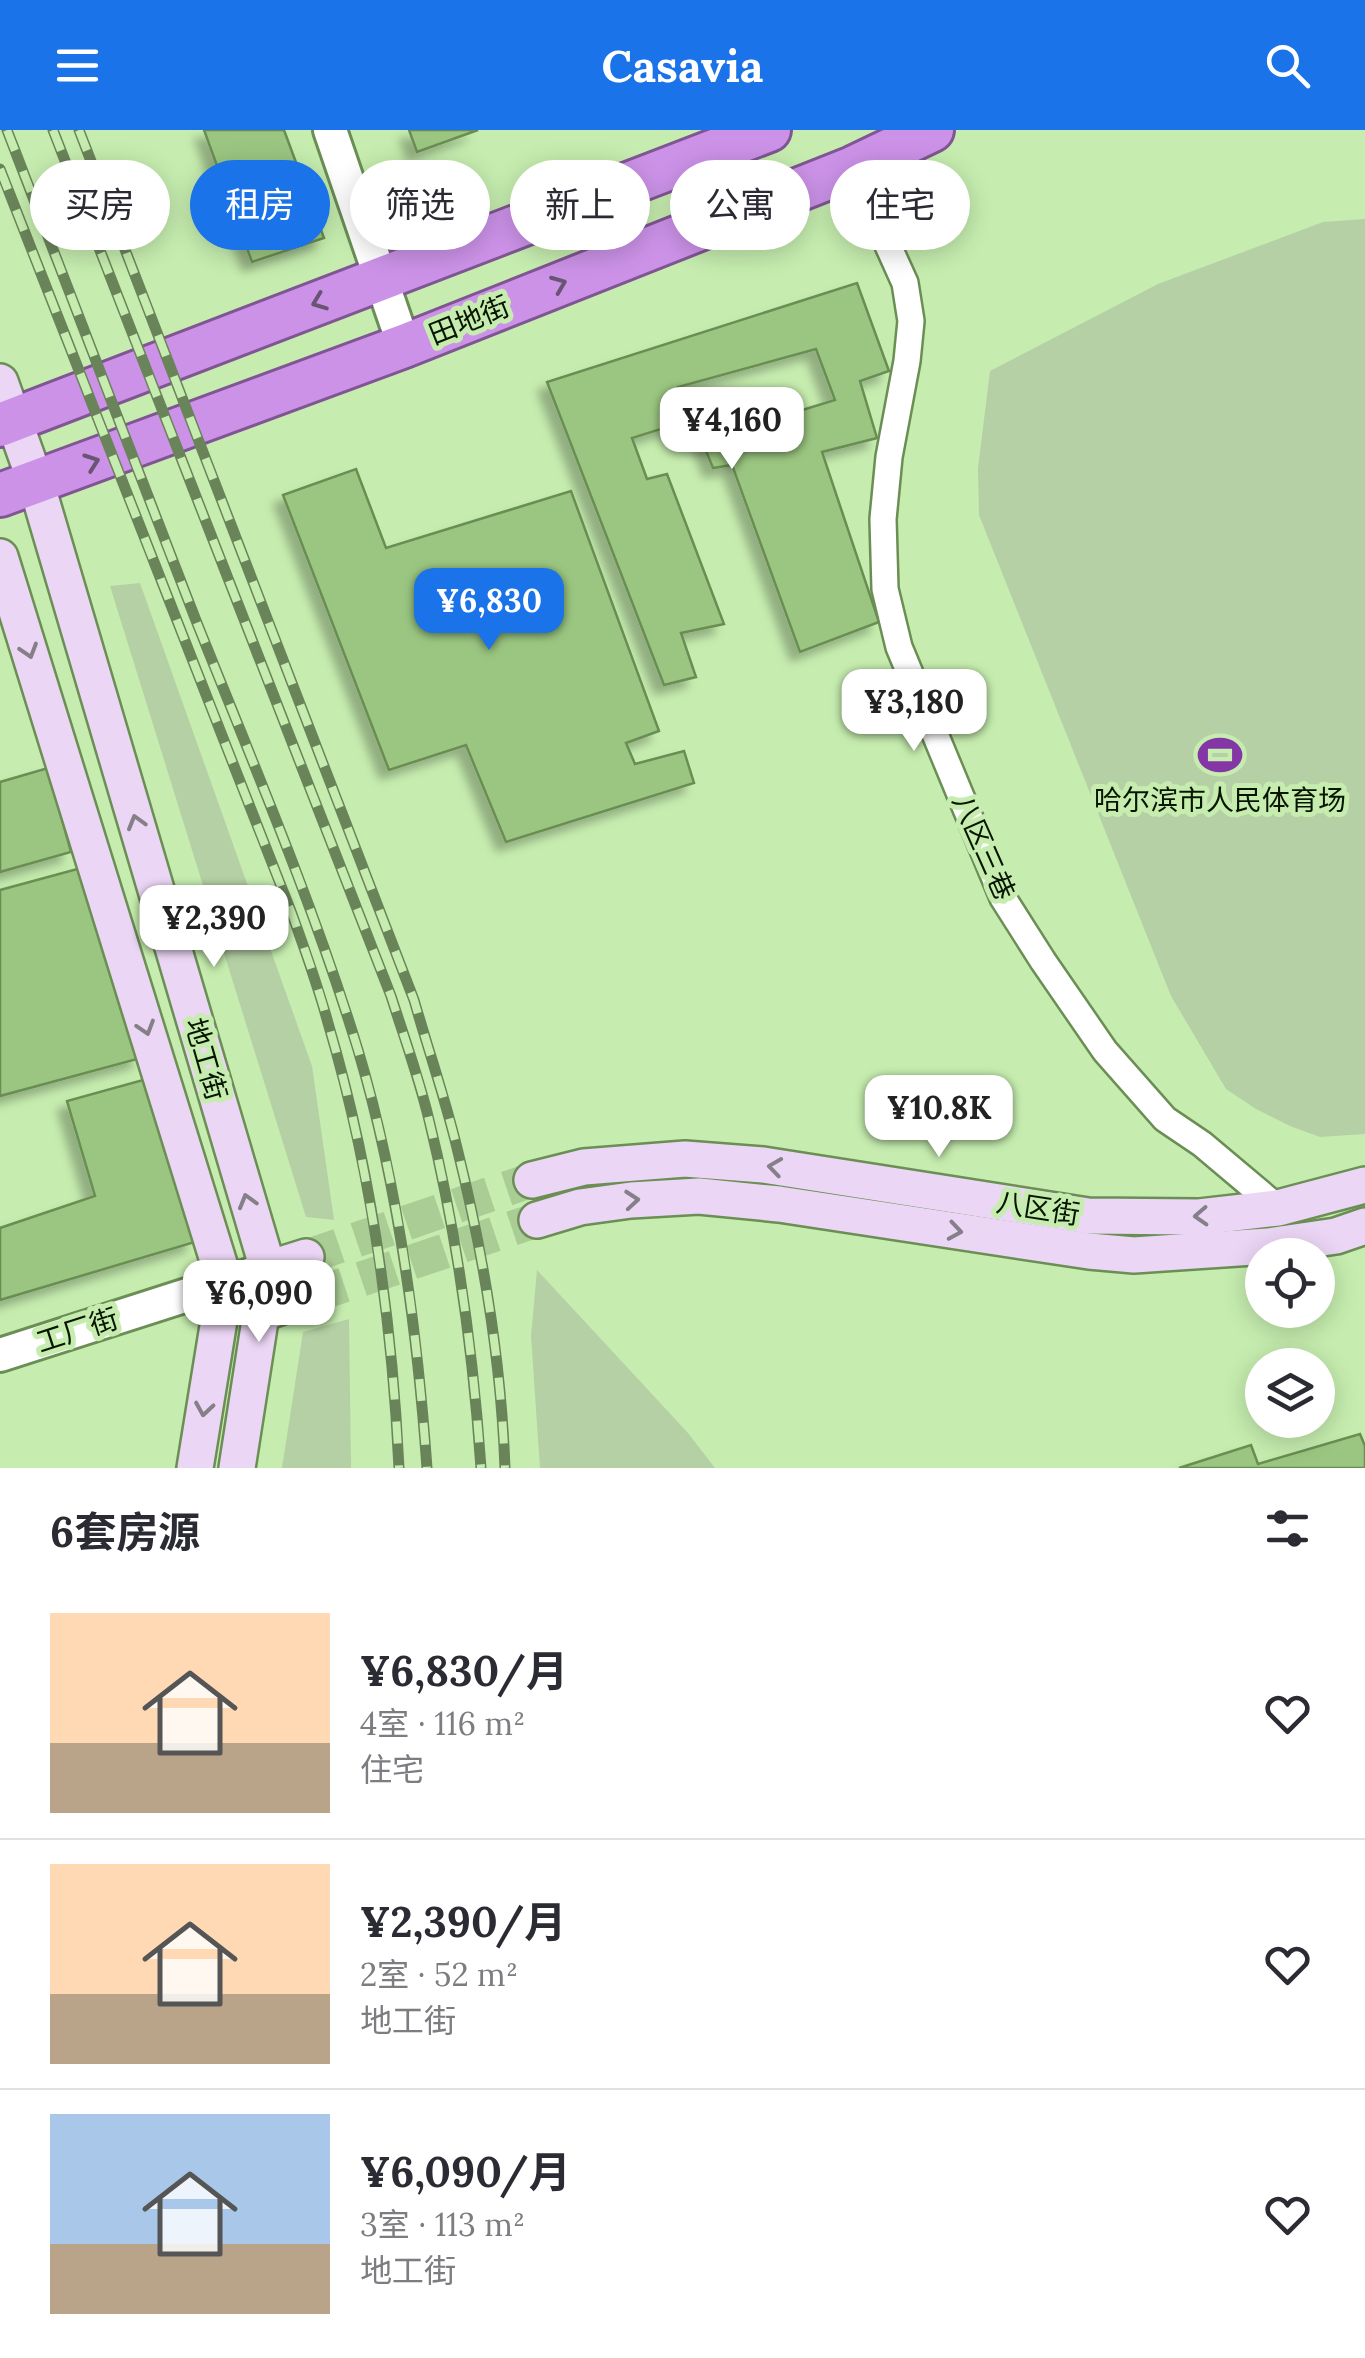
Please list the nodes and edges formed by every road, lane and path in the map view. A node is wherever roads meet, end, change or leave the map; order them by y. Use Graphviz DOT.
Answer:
graph roads {
  1 [pos="330,130"];
  2 [pos="769,130"];
  3 [pos="932,130"];
  4 [pos="870,160"];
  5 [pos="830,177"];
  6 [pos="890,250"];
  7 [pos="382,278"];
  8 [pos="404,346"];
  9 [pos="5,409"];
  10 [pos="18,489"];
  11 [pos="0,558"];
  12 [pos="532,1180"];
  13 [pos="1365,1185"];
  14 [pos="1278,1208"];
  15 [pos="538,1220"];
  16 [pos="1365,1226"];
  17 [pos="306,1257"];
  18 [pos="268,1269"];
  19 [pos="225,1283"];
  20 [pos="311,1296"];
  21 [pos="262,1313"];
  22 [pos="0,1355"];
  23 [pos="194,1468"];
  24 [pos="237,1468"];
  1 -- 7 [label="street"];
  2 -- 7 [label="highway"];
  3 -- 4 [label="highway, 田地街"];
  8 -- 5 [label="highway, 田地街, one-way"];
  6 -- 14 [label="street, 八区三巷"];
  7 -- 8 [label="street"];
  7 -- 9 [label="highway, one-way"];
  10 -- 8 [label="highway, 田地街, one-way"];
  9 -- 10 [label="main road, 地工街"];
  18 -- 10 [label="main road, 地工街, one-way"];
  11 -- 19 [label="main road, 地工街, one-way"];
  14 -- 12 [label="main road, 八区街, one-way"];
  13 -- 14 [label="main road, 八区街"];
  15 -- 16 [label="main road, 八区街, one-way"];
  17 -- 18 [label="main road"];
  18 -- 19 [label="street, 工厂街"];
  18 -- 21 [label="main road, 地工街"];
  19 -- 21 [label="main road"];
  19 -- 22 [label="street, 工厂街"];
  19 -- 23 [label="main road, 地工街, one-way"];
  20 -- 21 [label="main road"];
  21 -- 24 [label="main road, 地工街"];
}
